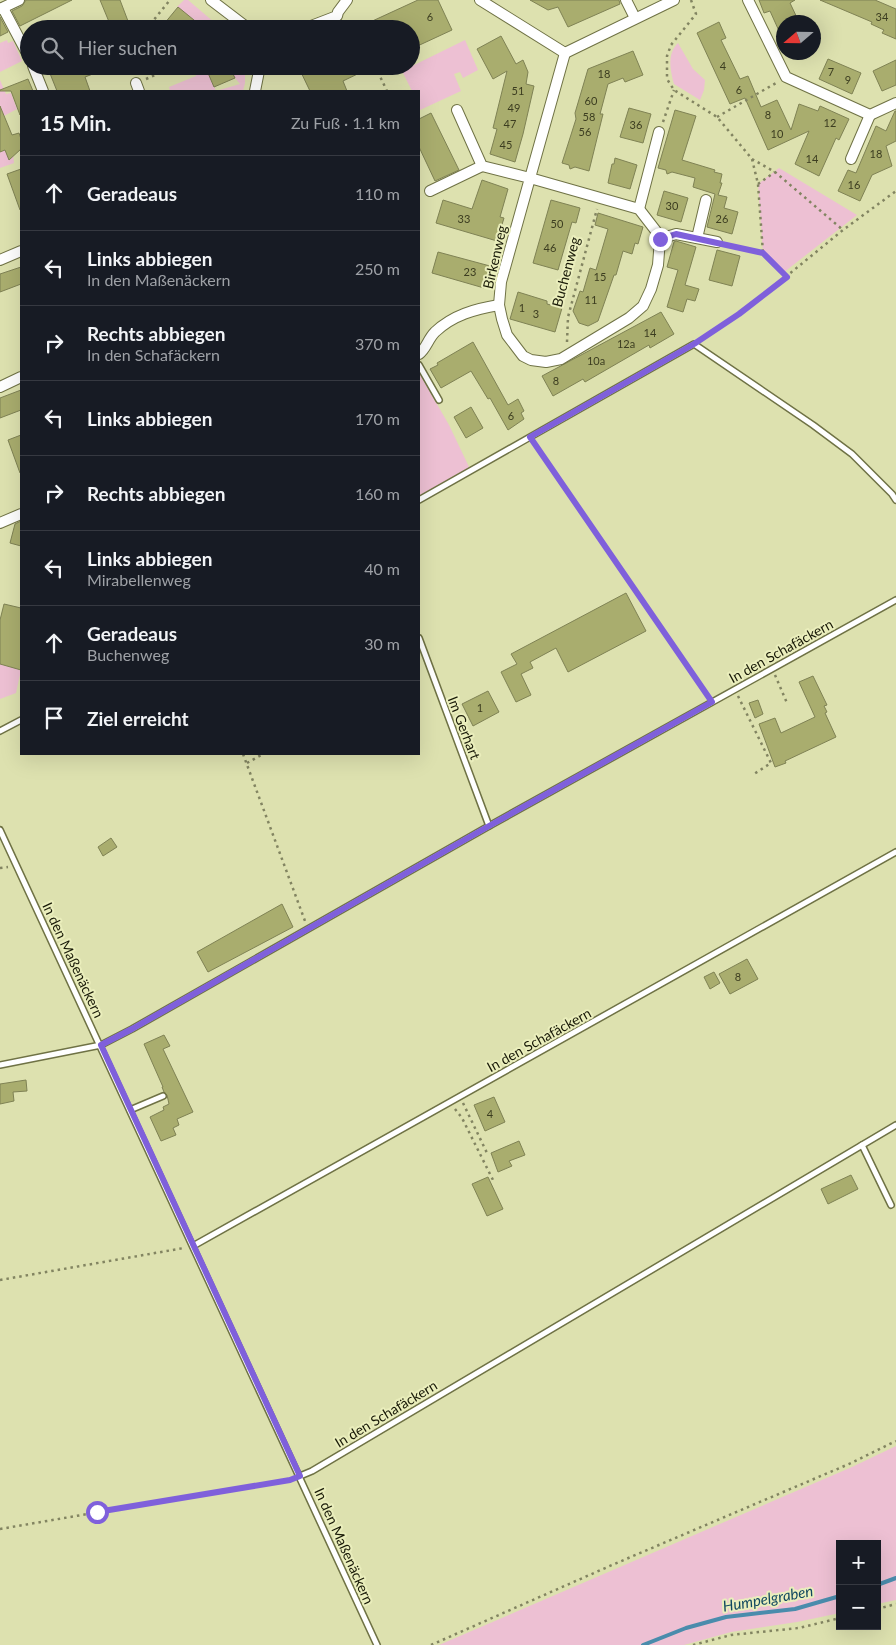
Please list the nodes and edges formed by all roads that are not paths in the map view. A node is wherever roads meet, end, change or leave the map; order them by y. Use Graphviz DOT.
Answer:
graph roads {
  1 [pos="18,0"];
  2 [pos="211,0"];
  3 [pos="347,0"];
  4 [pos="480,0"];
  5 [pos="626,0"];
  6 [pos="674,0"];
  7 [pos="748,0"];
  8 [pos="2,9"];
  9 [pos="634,18"];
  10 [pos="237,20"];
  11 [pos="327,20"];
  12 [pos="20,41"];
  13 [pos="565,53"];
  14 [pos="36,75"];
  15 [pos="258,75"];
  16 [pos="42,90"];
  17 [pos="255,90"];
  18 [pos="896,103"];
  19 [pos="457,110"];
  20 [pos="870,116"];
  21 [pos="659,132"];
  22 [pos="851,159"];
  23 [pos="482,166"];
  24 [pos="530,178"];
  25 [pos="430,192"];
  26 [pos="706,200"];
  27 [pos="639,209"];
  28 [pos="697,238"];
  29 [pos="660,239"];
  30 [pos="717,242"];
  31 [pos="20,251"];
  32 [pos="0,260"];
  33 [pos="499,305"];
  34 [pos="420,353"];
  35 [pos="420,367"];
  36 [pos="20,377"];
  37 [pos="0,387"];
  38 [pos="439,400"];
  39 [pos="894,492"];
  40 [pos="420,499"];
  41 [pos="896,500"];
  42 [pos="20,514"];
  43 [pos="0,523"];
  44 [pos="896,600"];
  45 [pos="420,641"];
  46 [pos="20,721"];
  47 [pos="0,731"];
  48 [pos="489,826"];
  49 [pos="0,830"];
  50 [pos="896,852"];
  51 [pos="101,1045"];
  52 [pos="0,1065"];
  53 [pos="163,1096"];
  54 [pos="130,1110"];
  55 [pos="896,1125"];
  56 [pos="862,1145"];
  57 [pos="890,1205"];
  58 [pos="193,1246"];
  59 [pos="300,1476"];
  60 [pos="377,1645"];
  1 -- 8 [label="street"];
  2 -- 10 [label="street"];
  3 -- 11 [label="street"];
  4 -- 13 [label="street"];
  5 -- 9 [label="street"];
  6 -- 9 [label="street"];
  7 -- 20 [label="street"];
  8 -- 12 [label="street"];
  9 -- 13 [label="street"];
  13 -- 24 [label="street, Birkenweg"];
  14 -- 16 [label="street"];
  15 -- 17 [label="street"];
  18 -- 20 [label="street"];
  19 -- 23 [label="street"];
  20 -- 22 [label="street"];
  21 -- 27 [label="street"];
  23 -- 24 [label="street"];
  23 -- 25 [label="street"];
  24 -- 27 [label="street"];
  24 -- 33 [label="street, Birkenweg"];
  26 -- 28 [label="street"];
  27 -- 29 [label="street"];
  28 -- 29 [label="street"];
  28 -- 30 [label="street"];
  29 -- 33 [label="street"];
  31 -- 32 [label="street"];
  33 -- 34 [label="street, Birkenweg"];
  35 -- 38 [label="lane"];
  36 -- 37 [label="street"];
  39 -- 40 [label="lane"];
  39 -- 41 [label="lane"];
  42 -- 43 [label="street"];
  44 -- 48 [label="lane, In den Schafäckern"];
  45 -- 48 [label="lane, Im Gerhart"];
  46 -- 47 [label="lane"];
  48 -- 51 [label="lane, In den Schafäckern"];
  49 -- 51 [label="lane, In den Maßenäckern"];
  50 -- 58 [label="lane, In den Schafäckern"];
  51 -- 52 [label="lane, In den Schafäckern"];
  51 -- 54 [label="lane, In den Maßenäckern"];
  53 -- 54 [label="lane"];
  54 -- 58 [label="lane, In den Maßenäckern"];
  55 -- 56 [label="lane, In den Schafäckern"];
  56 -- 57 [label="lane"];
  56 -- 59 [label="lane, In den Schafäckern"];
  58 -- 59 [label="lane, In den Maßenäckern"];
  59 -- 60 [label="lane, In den Maßenäckern"];
}
